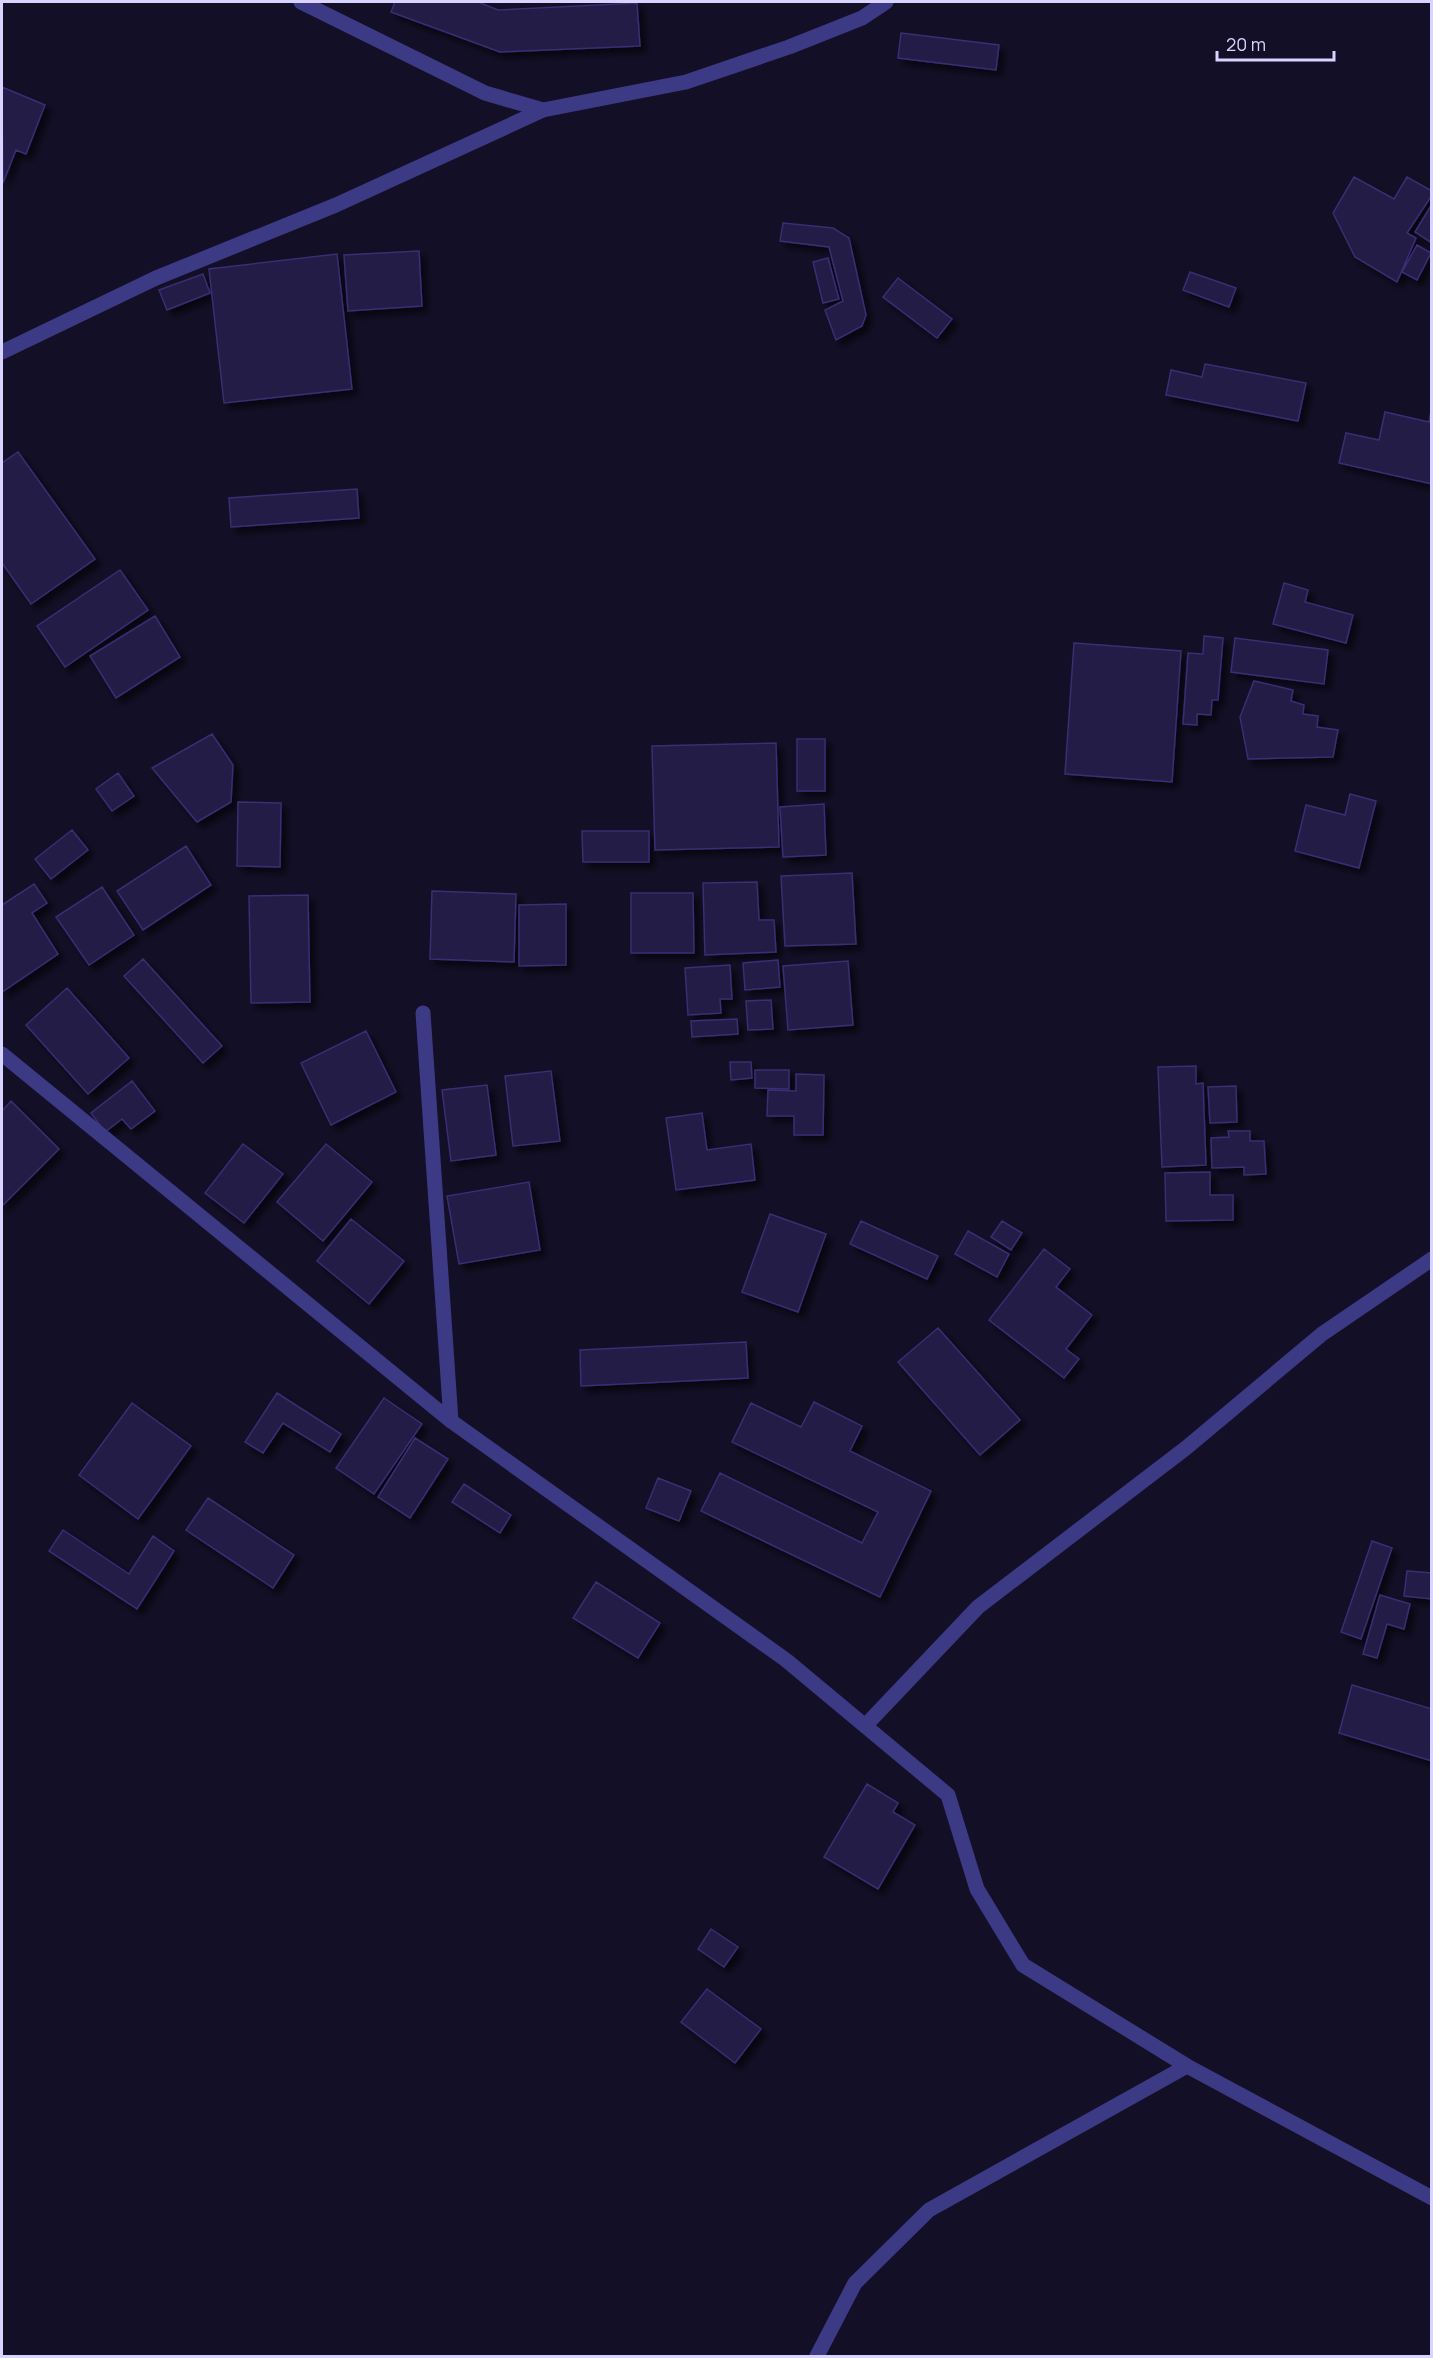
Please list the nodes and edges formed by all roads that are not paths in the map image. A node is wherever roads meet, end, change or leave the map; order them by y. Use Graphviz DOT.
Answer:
graph roads {
  1 [pos="301,2"];
  2 [pos="886,2"];
  3 [pos="543,110"];
  4 [pos="2,352"];
  5 [pos="423,1012"];
  6 [pos="2,1054"];
  7 [pos="1431,1259"];
  8 [pos="450,1421"];
  9 [pos="865,1726"];
  10 [pos="1187,2066"];
  11 [pos="1431,2198"];
  12 [pos="817,2356"];
  1 -- 3 [label="street"];
  2 -- 3 [label="street"];
  3 -- 4 [label="street"];
  5 -- 8 [label="street"];
  6 -- 8 [label="street"];
  7 -- 9 [label="street"];
  8 -- 9 [label="street"];
  9 -- 10 [label="street"];
  10 -- 11 [label="street"];
  10 -- 12 [label="street"];
}
